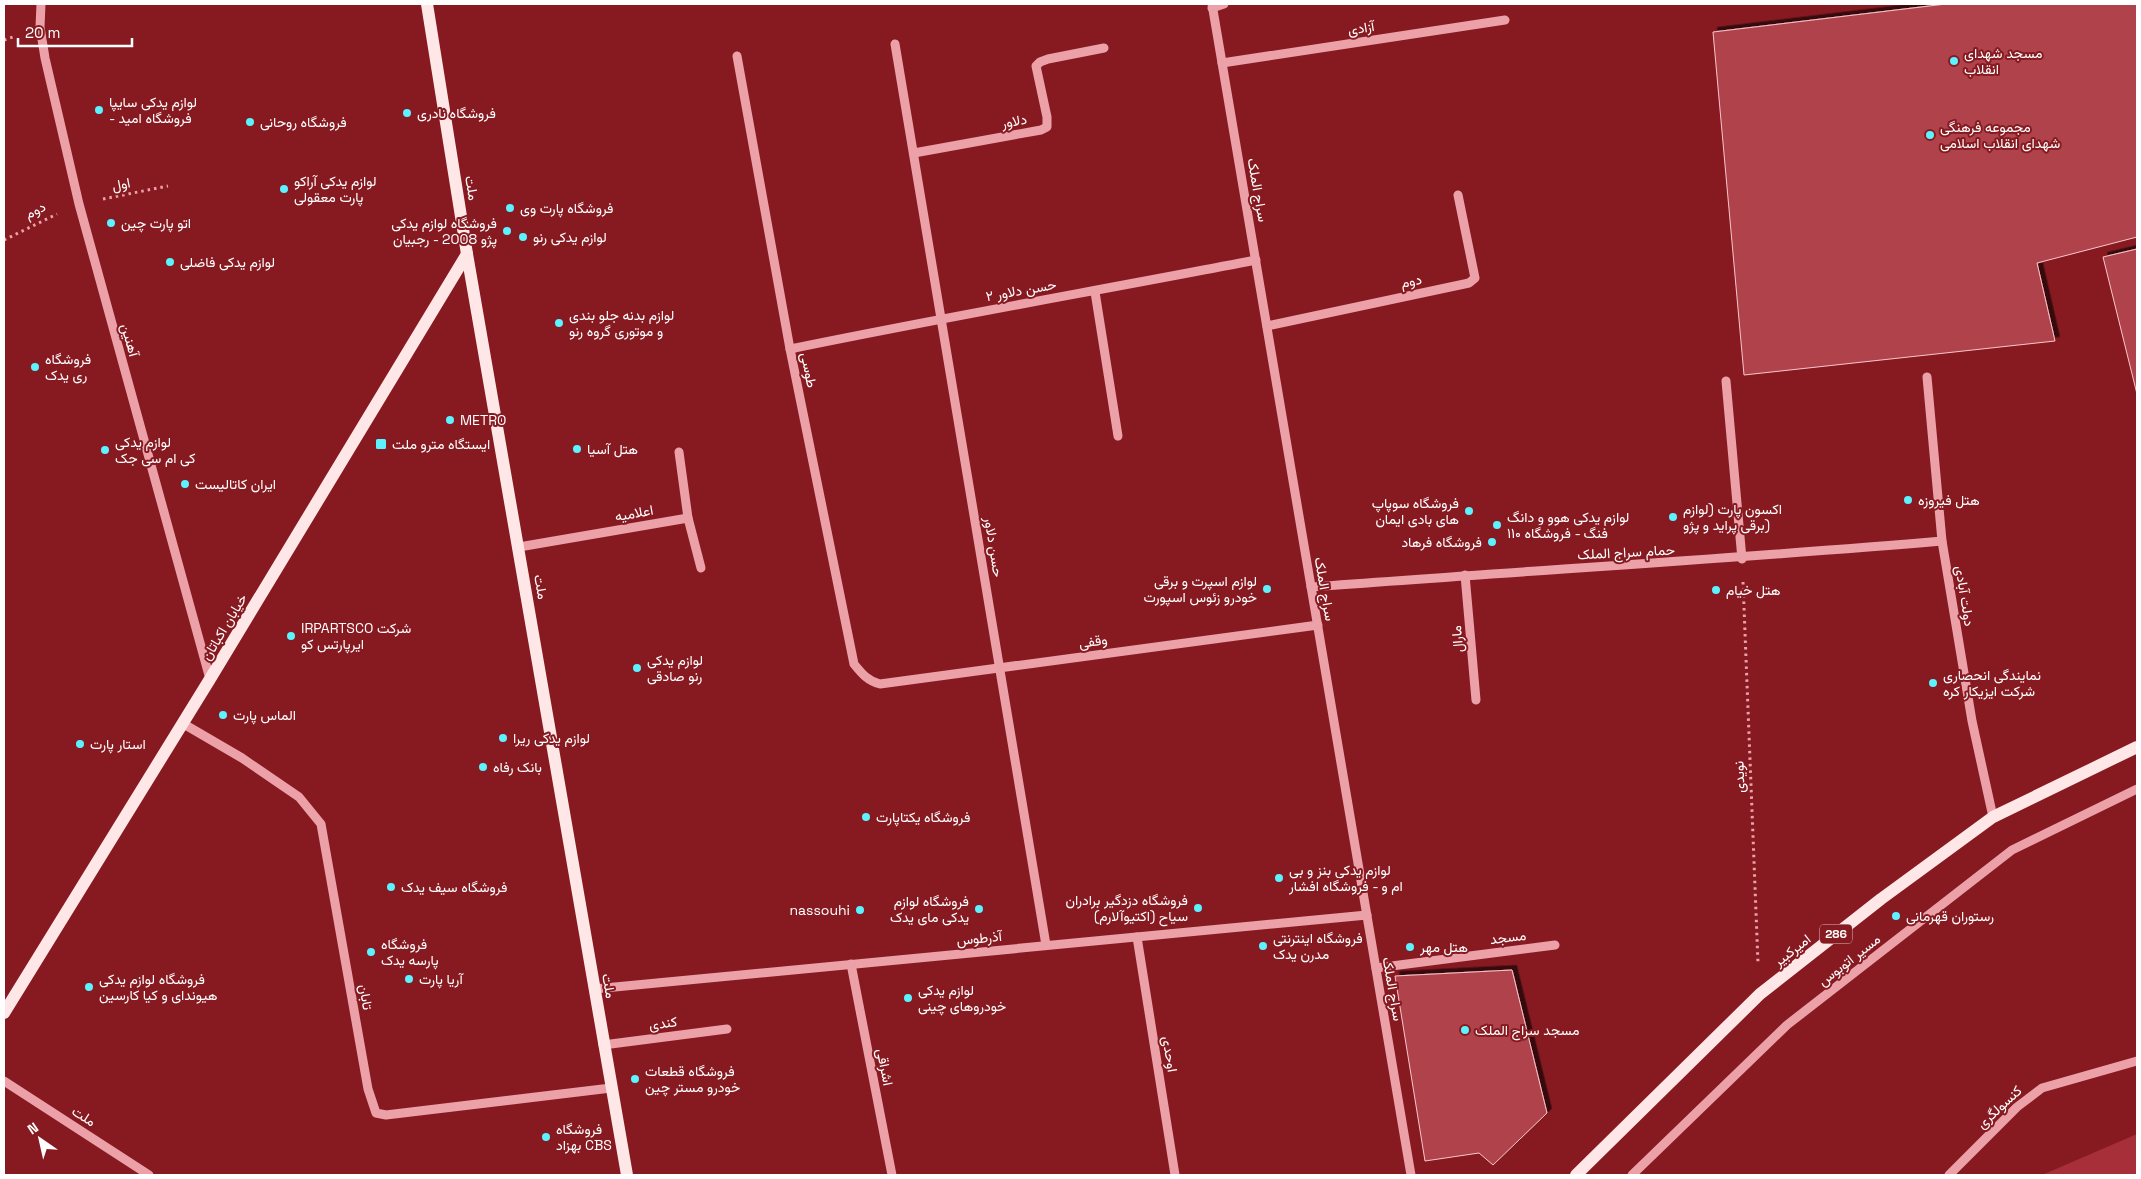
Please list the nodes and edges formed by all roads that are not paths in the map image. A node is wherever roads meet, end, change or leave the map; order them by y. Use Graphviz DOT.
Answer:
graph roads {
  1 [pos="41,4"];
  2 [pos="427,4"];
  3 [pos="1224,4"];
  4 [pos="1212,6"];
  5 [pos="1505,20"];
  6 [pos="895,44"];
  7 [pos="1104,48"];
  8 [pos="737,56"];
  9 [pos="1222,63"];
  10 [pos="914,153"];
  11 [pos="1458,195"];
  12 [pos="467,254"];
  13 [pos="1256,260"];
  14 [pos="1095,292"];
  15 [pos="942,317"];
  16 [pos="1267,326"];
  17 [pos="790,348"];
  18 [pos="1927,378"];
  19 [pos="1726,381"];
  20 [pos="1118,436"];
  21 [pos="679,452"];
  22 [pos="688,518"];
  23 [pos="1942,541"];
  24 [pos="519,547"];
  25 [pos="1742,558"];
  26 [pos="701,568"];
  27 [pos="1465,575"];
  28 [pos="1311,587"];
  29 [pos="1318,625"];
  30 [pos="1000,667"];
  31 [pos="210,680"];
  32 [pos="871,682"];
  33 [pos="1476,700"];
  34 [pos="182,723"];
  35 [pos="2137,747"];
  36 [pos="2137,789"];
  37 [pos="1993,817"];
  38 [pos="1367,915"];
  39 [pos="1137,936"];
  40 [pos="1046,945"];
  41 [pos="1555,945"];
  42 [pos="851,964"];
  43 [pos="1376,968"];
  44 [pos="594,989"];
  45 [pos="4,1013"];
  46 [pos="727,1029"];
  47 [pos="603,1045"];
  48 [pos="2137,1061"];
  49 [pos="4,1081"];
  50 [pos="611,1088"];
  51 [pos="149,1175"];
  52 [pos="627,1175"];
  53 [pos="892,1175"];
  54 [pos="1176,1175"];
  55 [pos="1411,1175"];
  56 [pos="1576,1175"];
  57 [pos="1632,1175"];
  58 [pos="1949,1175"];
  1 -- 31 [label="street, آهنین"];
  2 -- 12 [label="main road, ملت"];
  3 -- 4 [label="street"];
  4 -- 9 [label="street, سراج الملک"];
  5 -- 9 [label="street, آزادی"];
  6 -- 10 [label="street, حسن دلاور"];
  7 -- 10 [label="street, دلاور"];
  8 -- 17 [label="street, طوسی"];
  9 -- 13 [label="street, سراج الملک"];
  10 -- 15 [label="street, حسن دلاور"];
  11 -- 16 [label="street, دوم"];
  12 -- 24 [label="main road, ملت"];
  12 -- 31 [label="main road, خیابان اکباتان"];
  13 -- 14 [label="street, حسن دلاور ۲"];
  13 -- 16 [label="street, سراج الملک"];
  14 -- 15 [label="street, حسن دلاور ۲"];
  14 -- 20 [label="street"];
  15 -- 17 [label="street, حسن دلاور ۲"];
  15 -- 30 [label="street, حسن دلاور"];
  16 -- 28 [label="street, سراج الملک"];
  17 -- 32 [label="street, طوسی"];
  18 -- 23 [label="street, دولت آبادی"];
  19 -- 25 [label="street"];
  21 -- 22 [label="street"];
  22 -- 24 [label="street, اعلامیه"];
  22 -- 26 [label="street"];
  23 -- 25 [label="street, حمام سراج الملک"];
  23 -- 37 [label="street, دولت آبادی"];
  24 -- 44 [label="main road, ملت"];
  25 -- 27 [label="street, حمام سراج الملک"];
  27 -- 28 [label="street, حمام سراج الملک"];
  27 -- 33 [label="street, مارال"];
  28 -- 29 [label="street, سراج الملک"];
  29 -- 30 [label="street, وقفی"];
  29 -- 38 [label="street, سراج الملک"];
  30 -- 32 [label="street, وقفی"];
  30 -- 40 [label="street, حسن دلاور"];
  31 -- 34 [label="main road, خیابان اکباتان"];
  34 -- 45 [label="main road, خیابان اکباتان"];
  34 -- 50 [label="street, تابان"];
  35 -- 37 [label="main road, امیرکبیر / 286"];
  36 -- 57 [label="street, مسیر اتوبوس"];
  37 -- 56 [label="main road, امیرکبیر / 286"];
  38 -- 39 [label="street, آذرطوس"];
  38 -- 43 [label="street, سراج الملک"];
  39 -- 40 [label="street, آذرطوس"];
  39 -- 54 [label="street, اوحدی"];
  40 -- 42 [label="street, آذرطوس"];
  41 -- 43 [label="street, مسجد"];
  42 -- 44 [label="street, آذرطوس"];
  42 -- 53 [label="street, اشراقی"];
  43 -- 55 [label="street, سراج الملک"];
  44 -- 47 [label="main road, ملت"];
  46 -- 47 [label="street, کندی"];
  47 -- 50 [label="main road, ملت"];
  48 -- 58 [label="street, کنسولگری"];
  49 -- 51 [label="street, ملت"];
  50 -- 52 [label="main road, ملت"];
}
